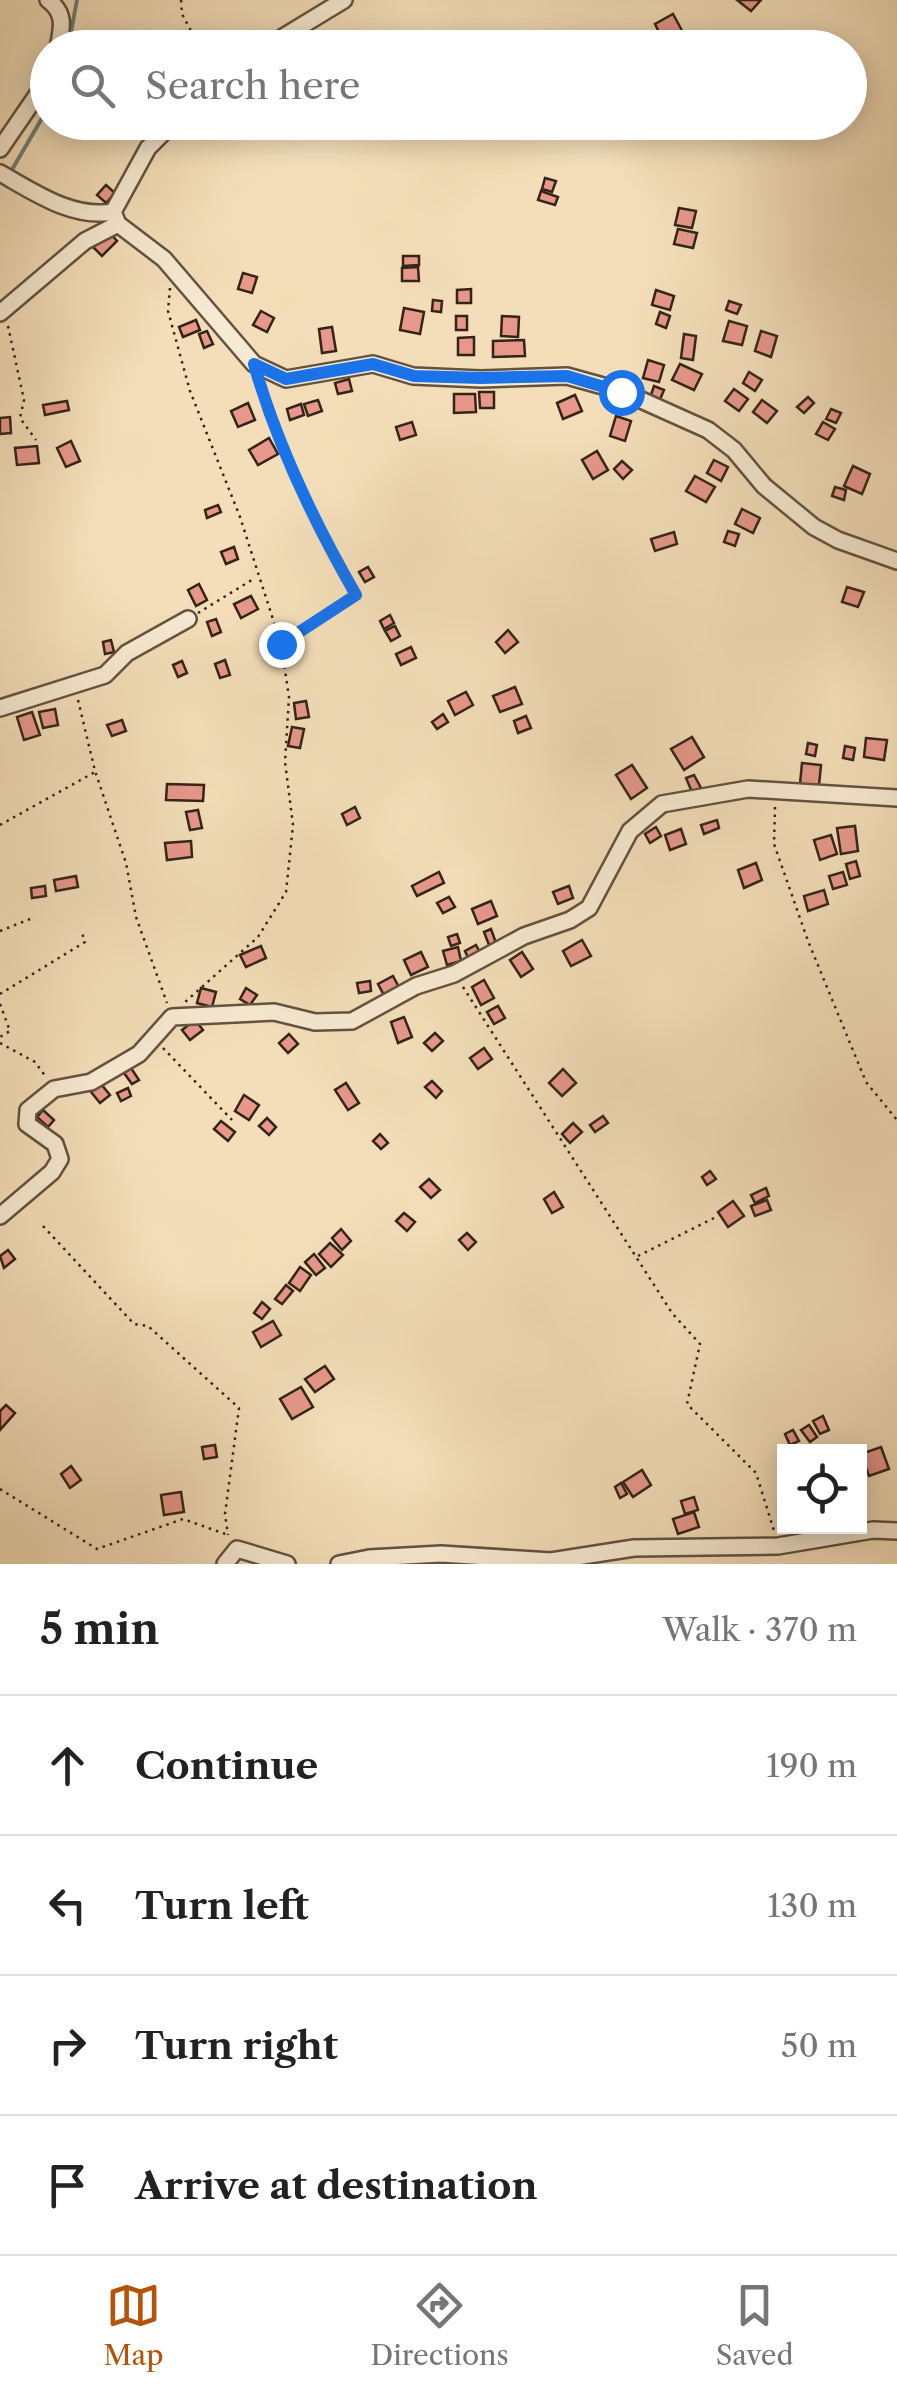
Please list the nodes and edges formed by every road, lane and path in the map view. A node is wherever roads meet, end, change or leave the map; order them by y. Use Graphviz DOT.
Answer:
graph roads {
  1 [pos="48,0"];
  2 [pos="181,0"];
  3 [pos="344,0"];
  4 [pos="62,30"];
  5 [pos="190,30"];
  6 [pos="295,30"];
  7 [pos="30,105"];
  8 [pos="156,140"];
  9 [pos="0,149"];
  10 [pos="7,177"];
  11 [pos="116,218"];
  12 [pos="176,273"];
  13 [pos="2,311"];
  14 [pos="254,364"];
  15 [pos="36,440"];
  16 [pos="897,561"];
  17 [pos="258,576"];
  18 [pos="188,619"];
  19 [pos="281,644"];
  20 [pos="74,685"];
  21 [pos="0,708"];
  22 [pos="95,772"];
  23 [pos="776,791"];
  24 [pos="897,798"];
  25 [pos="0,825"];
  26 [pos="30,919"];
  27 [pos="80,930"];
  28 [pos="0,931"];
  29 [pos="454,974"];
  30 [pos="0,994"];
  31 [pos="0,1004"];
  32 [pos="172,1017"];
  33 [pos="0,1037"];
  34 [pos="156,1040"];
  35 [pos="0,1043"];
  36 [pos="54,1089"];
  37 [pos="232,1120"];
  38 [pos="897,1120"];
  39 [pos="0,1216"];
  40 [pos="714,1218"];
  41 [pos="43,1226"];
  42 [pos="636,1257"];
  43 [pos="0,1490"];
  44 [pos="897,1531"];
  45 [pos="778,1546"];
  46 [pos="225,1564"];
  47 [pos="287,1564"];
  48 [pos="339,1564"];
  1 -- 4 [label="street"];
  2 -- 5 [label="path"];
  3 -- 6 [label="street"];
  7 -- 9 [label="street"];
  8 -- 11 [label="street"];
  10 -- 11 [label="street"];
  11 -- 12 [label="street"];
  11 -- 13 [label="street"];
  12 -- 14 [label="street"];
  12 -- 17 [label="path"];
  13 -- 15 [label="path"];
  14 -- 16 [label="street"];
  14 -- 19 [label="path"];
  17 -- 18 [label="path"];
  17 -- 19 [label="path"];
  18 -- 20 [label="street"];
  19 -- 32 [label="path"];
  20 -- 21 [label="street"];
  20 -- 22 [label="path"];
  22 -- 25 [label="path"];
  22 -- 32 [label="path"];
  23 -- 24 [label="street"];
  23 -- 29 [label="street"];
  23 -- 38 [label="path"];
  26 -- 28 [label="path"];
  27 -- 30 [label="path"];
  29 -- 32 [label="street"];
  29 -- 42 [label="path"];
  31 -- 33 [label="path"];
  32 -- 34 [label="street"];
  34 -- 36 [label="street"];
  34 -- 37 [label="path"];
  35 -- 36 [label="path"];
  36 -- 39 [label="street"];
  40 -- 42 [label="path"];
  41 -- 43 [label="path"];
  42 -- 45 [label="path"];
  44 -- 45 [label="street"];
  45 -- 48 [label="street"];
  46 -- 47 [label="street"];
}
